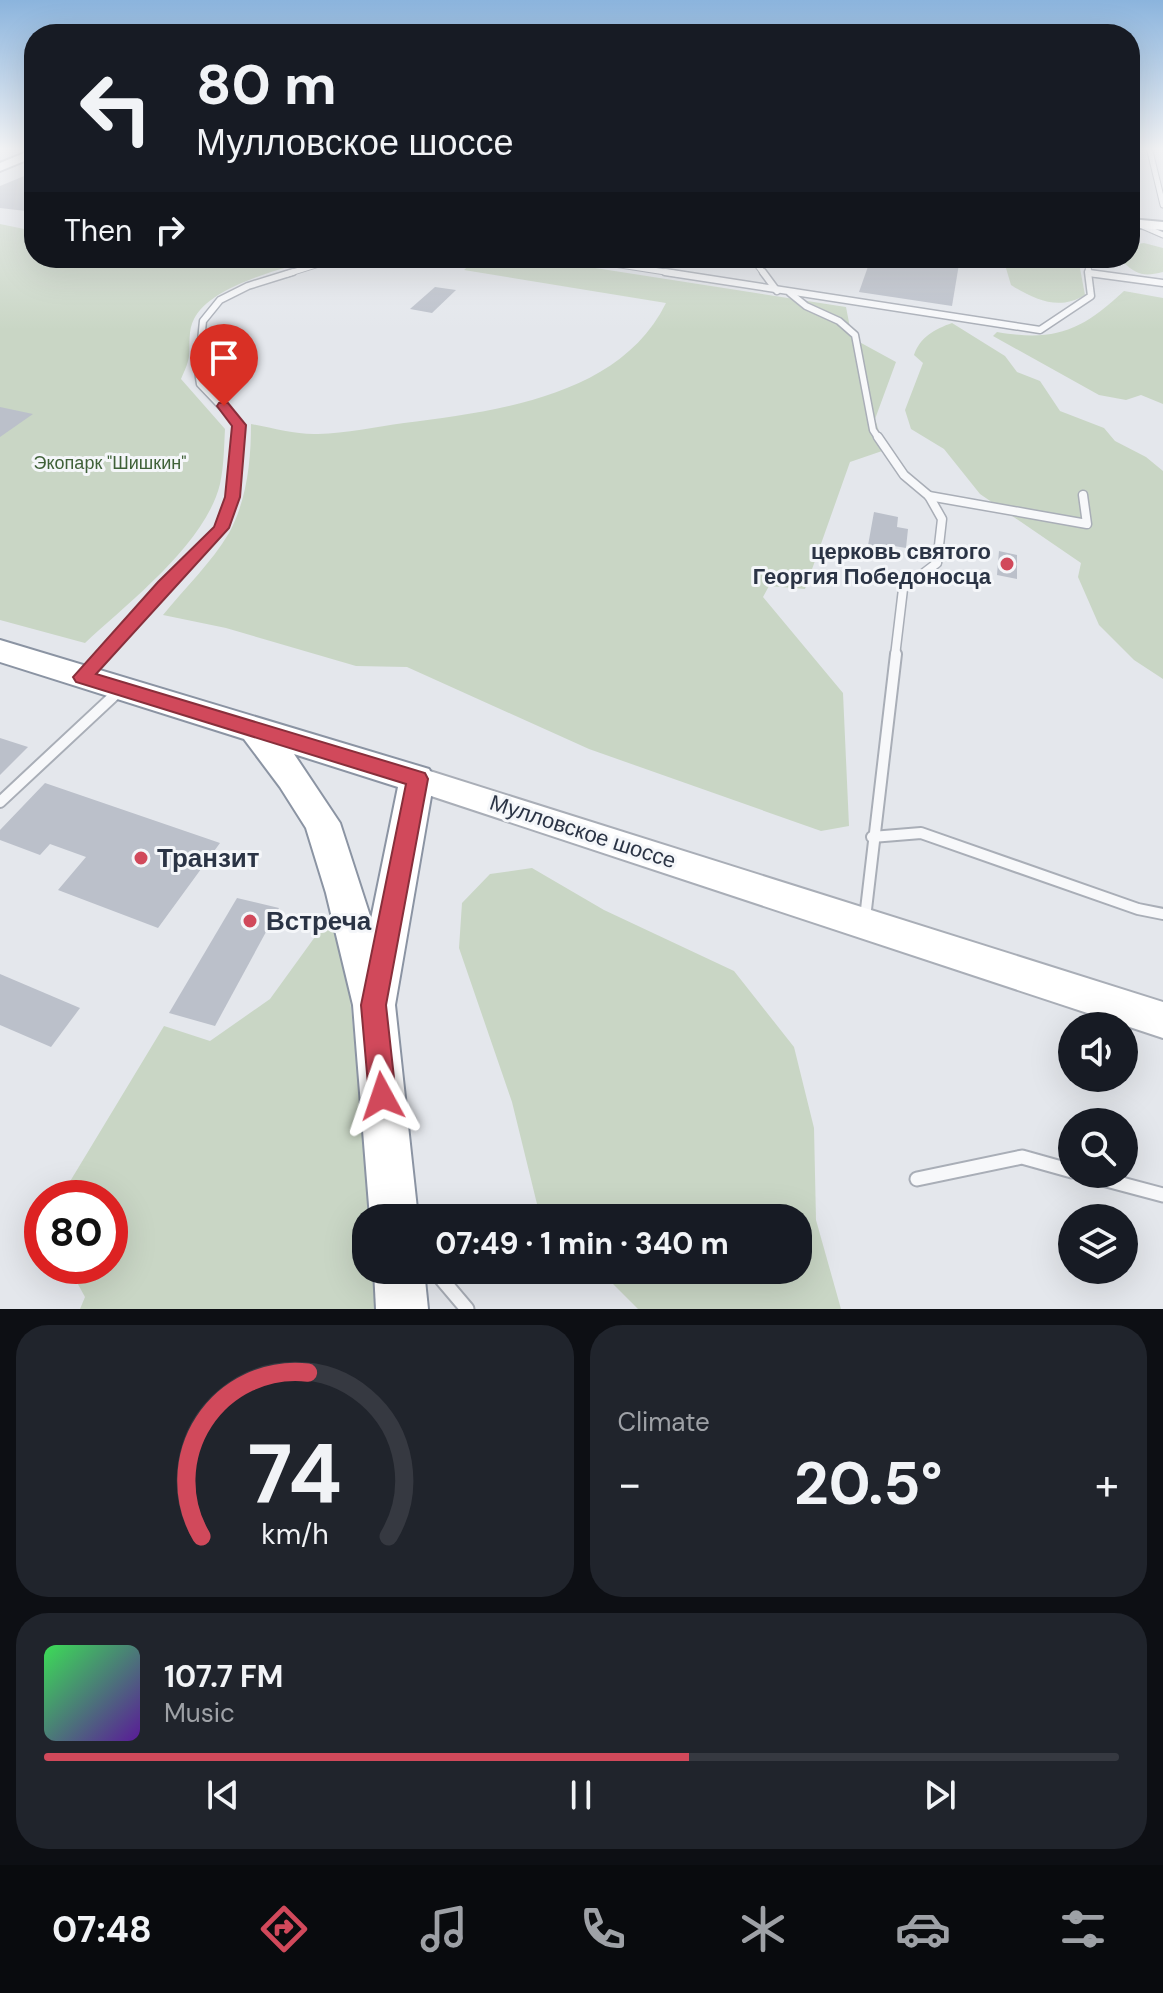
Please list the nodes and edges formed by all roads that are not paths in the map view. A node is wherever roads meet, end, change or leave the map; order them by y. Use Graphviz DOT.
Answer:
graph roads {
  1 [pos="1140,224"];
  2 [pos="1140,225"];
  3 [pos="1163,226"];
  4 [pos="1163,235"];
  5 [pos="306,268"];
  6 [pos="643,268"];
  7 [pos="760,268"];
  8 [pos="1088,268"];
  9 [pos="1089,273"];
  10 [pos="1163,283"];
  11 [pos="777,291"];
  12 [pos="790,293"];
  13 [pos="1083,495"];
  14 [pos="929,496"];
  15 [pos="0,651"];
  16 [pos="82,677"];
  17 [pos="122,689"];
  18 [pos="256,730"];
  19 [pos="417,779"];
  20 [pos="0,802"];
  21 [pos="872,837"];
  22 [pos="1163,914"];
  23 [pos="864,921"];
  24 [pos="374,1005"];
  25 [pos="1163,1020"];
  26 [pos="1058,1167"];
  27 [pos="917,1179"];
  28 [pos="1137,1188"];
  29 [pos="1163,1195"];
  30 [pos="393,1204"];
  31 [pos="400,1284"];
  32 [pos="446,1284"];
  33 [pos="402,1309"];
  34 [pos="467,1309"];
  1 -- 3 [label="main road"];
  2 -- 4 [label="lane"];
  5 -- 16 [label="lane"];
  6 -- 11 [label="lane"];
  7 -- 11 [label="lane"];
  8 -- 9 [label="lane"];
  9 -- 10 [label="lane"];
  9 -- 12 [label="lane"];
  11 -- 12 [label="lane"];
  12 -- 14 [label="lane"];
  13 -- 14 [label="lane"];
  14 -- 21 [label="lane"];
  15 -- 16 [label="highway, Мулловское шоссе"];
  16 -- 17 [label="highway, Мулловское шоссе"];
  17 -- 18 [label="highway, Мулловское шоссе"];
  17 -- 20 [label="lane"];
  18 -- 19 [label="highway, Мулловское шоссе"];
  18 -- 24 [label="highway"];
  19 -- 23 [label="main road, Мулловское шоссе"];
  19 -- 24 [label="highway"];
  21 -- 22 [label="lane"];
  21 -- 23 [label="lane"];
  23 -- 25 [label="main road, Мулловское шоссе"];
  24 -- 30 [label="highway"];
  26 -- 27 [label="lane"];
  28 -- 29 [label="lane"];
  31 -- 33 [label="highway"];
  32 -- 34 [label="lane"];
}
